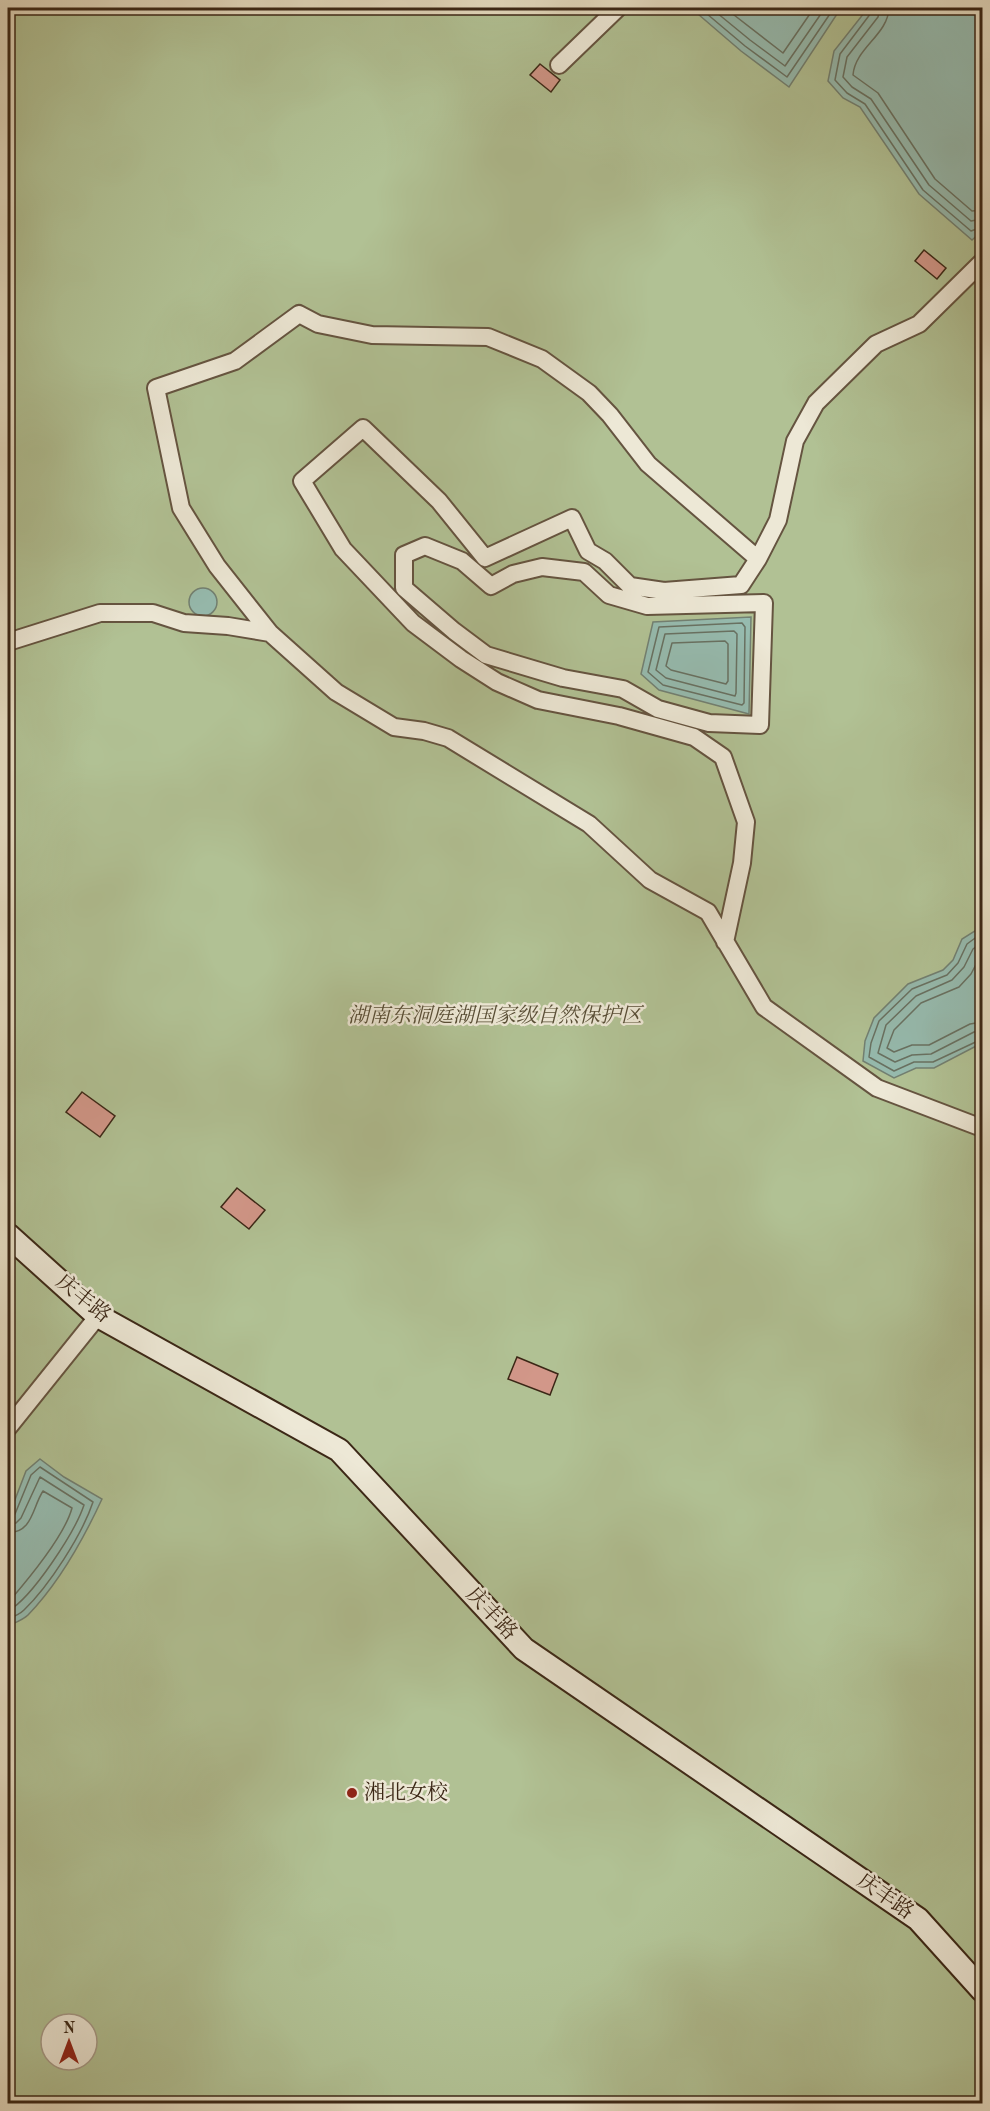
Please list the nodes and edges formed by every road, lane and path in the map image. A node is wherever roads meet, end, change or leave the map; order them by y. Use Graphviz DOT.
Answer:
graph roads {
  1 [pos="618,8"];
  2 [pos="559,64"];
  3 [pos="982,262"];
  4 [pos="758,559"];
  5 [pos="647,606"];
  6 [pos="270,633"];
  7 [pos="8,642"];
  8 [pos="725,942"];
  9 [pos="982,1128"];
  10 [pos="8,1234"];
  11 [pos="98,1316"];
  12 [pos="8,1428"];
  13 [pos="982,1990"];
  1 -- 2 [label="street"];
  3 -- 4 [label="street"];
  4 -- 6 [label="street"];
  4 -- 8 [label="street"];
  5 -- 5 [label="street"];
  6 -- 7 [label="street"];
  6 -- 8 [label="street"];
  8 -- 9 [label="street"];
  10 -- 11 [label="street, 庆丰路"];
  11 -- 12 [label="street"];
  11 -- 13 [label="street, 庆丰路"];
}
